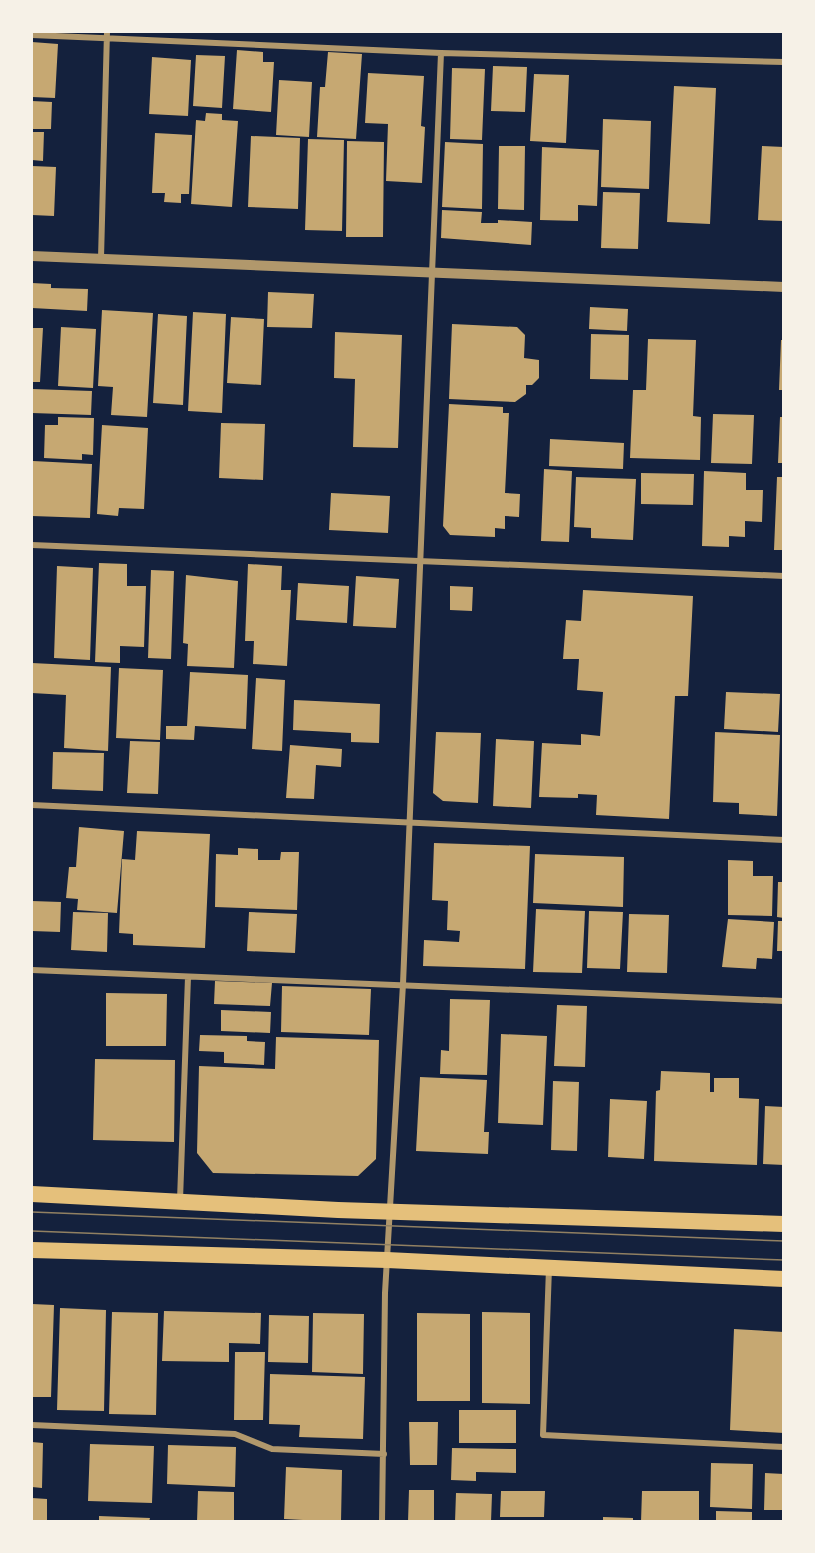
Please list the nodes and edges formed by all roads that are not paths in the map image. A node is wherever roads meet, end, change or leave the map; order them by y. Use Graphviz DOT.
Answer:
graph roads {
  1 [pos="32,35"];
  2 [pos="106,35"];
  3 [pos="441,53"];
  4 [pos="783,62"];
  5 [pos="32,256"];
  6 [pos="101,258"];
  7 [pos="433,271"];
  8 [pos="783,287"];
  9 [pos="32,545"];
  10 [pos="421,560"];
  11 [pos="783,576"];
  12 [pos="32,805"];
  13 [pos="409,821"];
  14 [pos="783,840"];
  15 [pos="32,970"];
  16 [pos="188,977"];
  17 [pos="403,984"];
  18 [pos="783,1000"];
  19 [pos="32,1194"];
  20 [pos="180,1200"];
  21 [pos="391,1210"];
  22 [pos="783,1224"];
  23 [pos="32,1250"];
  24 [pos="387,1260"];
  25 [pos="549,1268"];
  26 [pos="783,1279"];
  27 [pos="32,1425"];
  28 [pos="783,1447"];
  29 [pos="384,1454"];
  30 [pos="382,1521"];
  1 -- 2 [label="street"];
  2 -- 3 [label="street"];
  2 -- 6 [label="street"];
  3 -- 4 [label="street"];
  3 -- 7 [label="street"];
  5 -- 6 [label="street"];
  6 -- 7 [label="street"];
  7 -- 8 [label="street"];
  7 -- 10 [label="street"];
  9 -- 10 [label="street"];
  10 -- 11 [label="street"];
  10 -- 13 [label="street"];
  12 -- 13 [label="street"];
  13 -- 14 [label="street"];
  13 -- 17 [label="street"];
  15 -- 16 [label="street"];
  16 -- 17 [label="street"];
  16 -- 20 [label="street"];
  17 -- 18 [label="street"];
  17 -- 21 [label="street"];
  19 -- 20 [label="highway"];
  20 -- 21 [label="highway"];
  21 -- 22 [label="highway"];
  21 -- 24 [label="street"];
  23 -- 24 [label="highway"];
  24 -- 25 [label="highway"];
  24 -- 29 [label="street"];
  25 -- 26 [label="highway"];
  25 -- 28 [label="street"];
  27 -- 29 [label="street"];
  29 -- 30 [label="street"];
}
